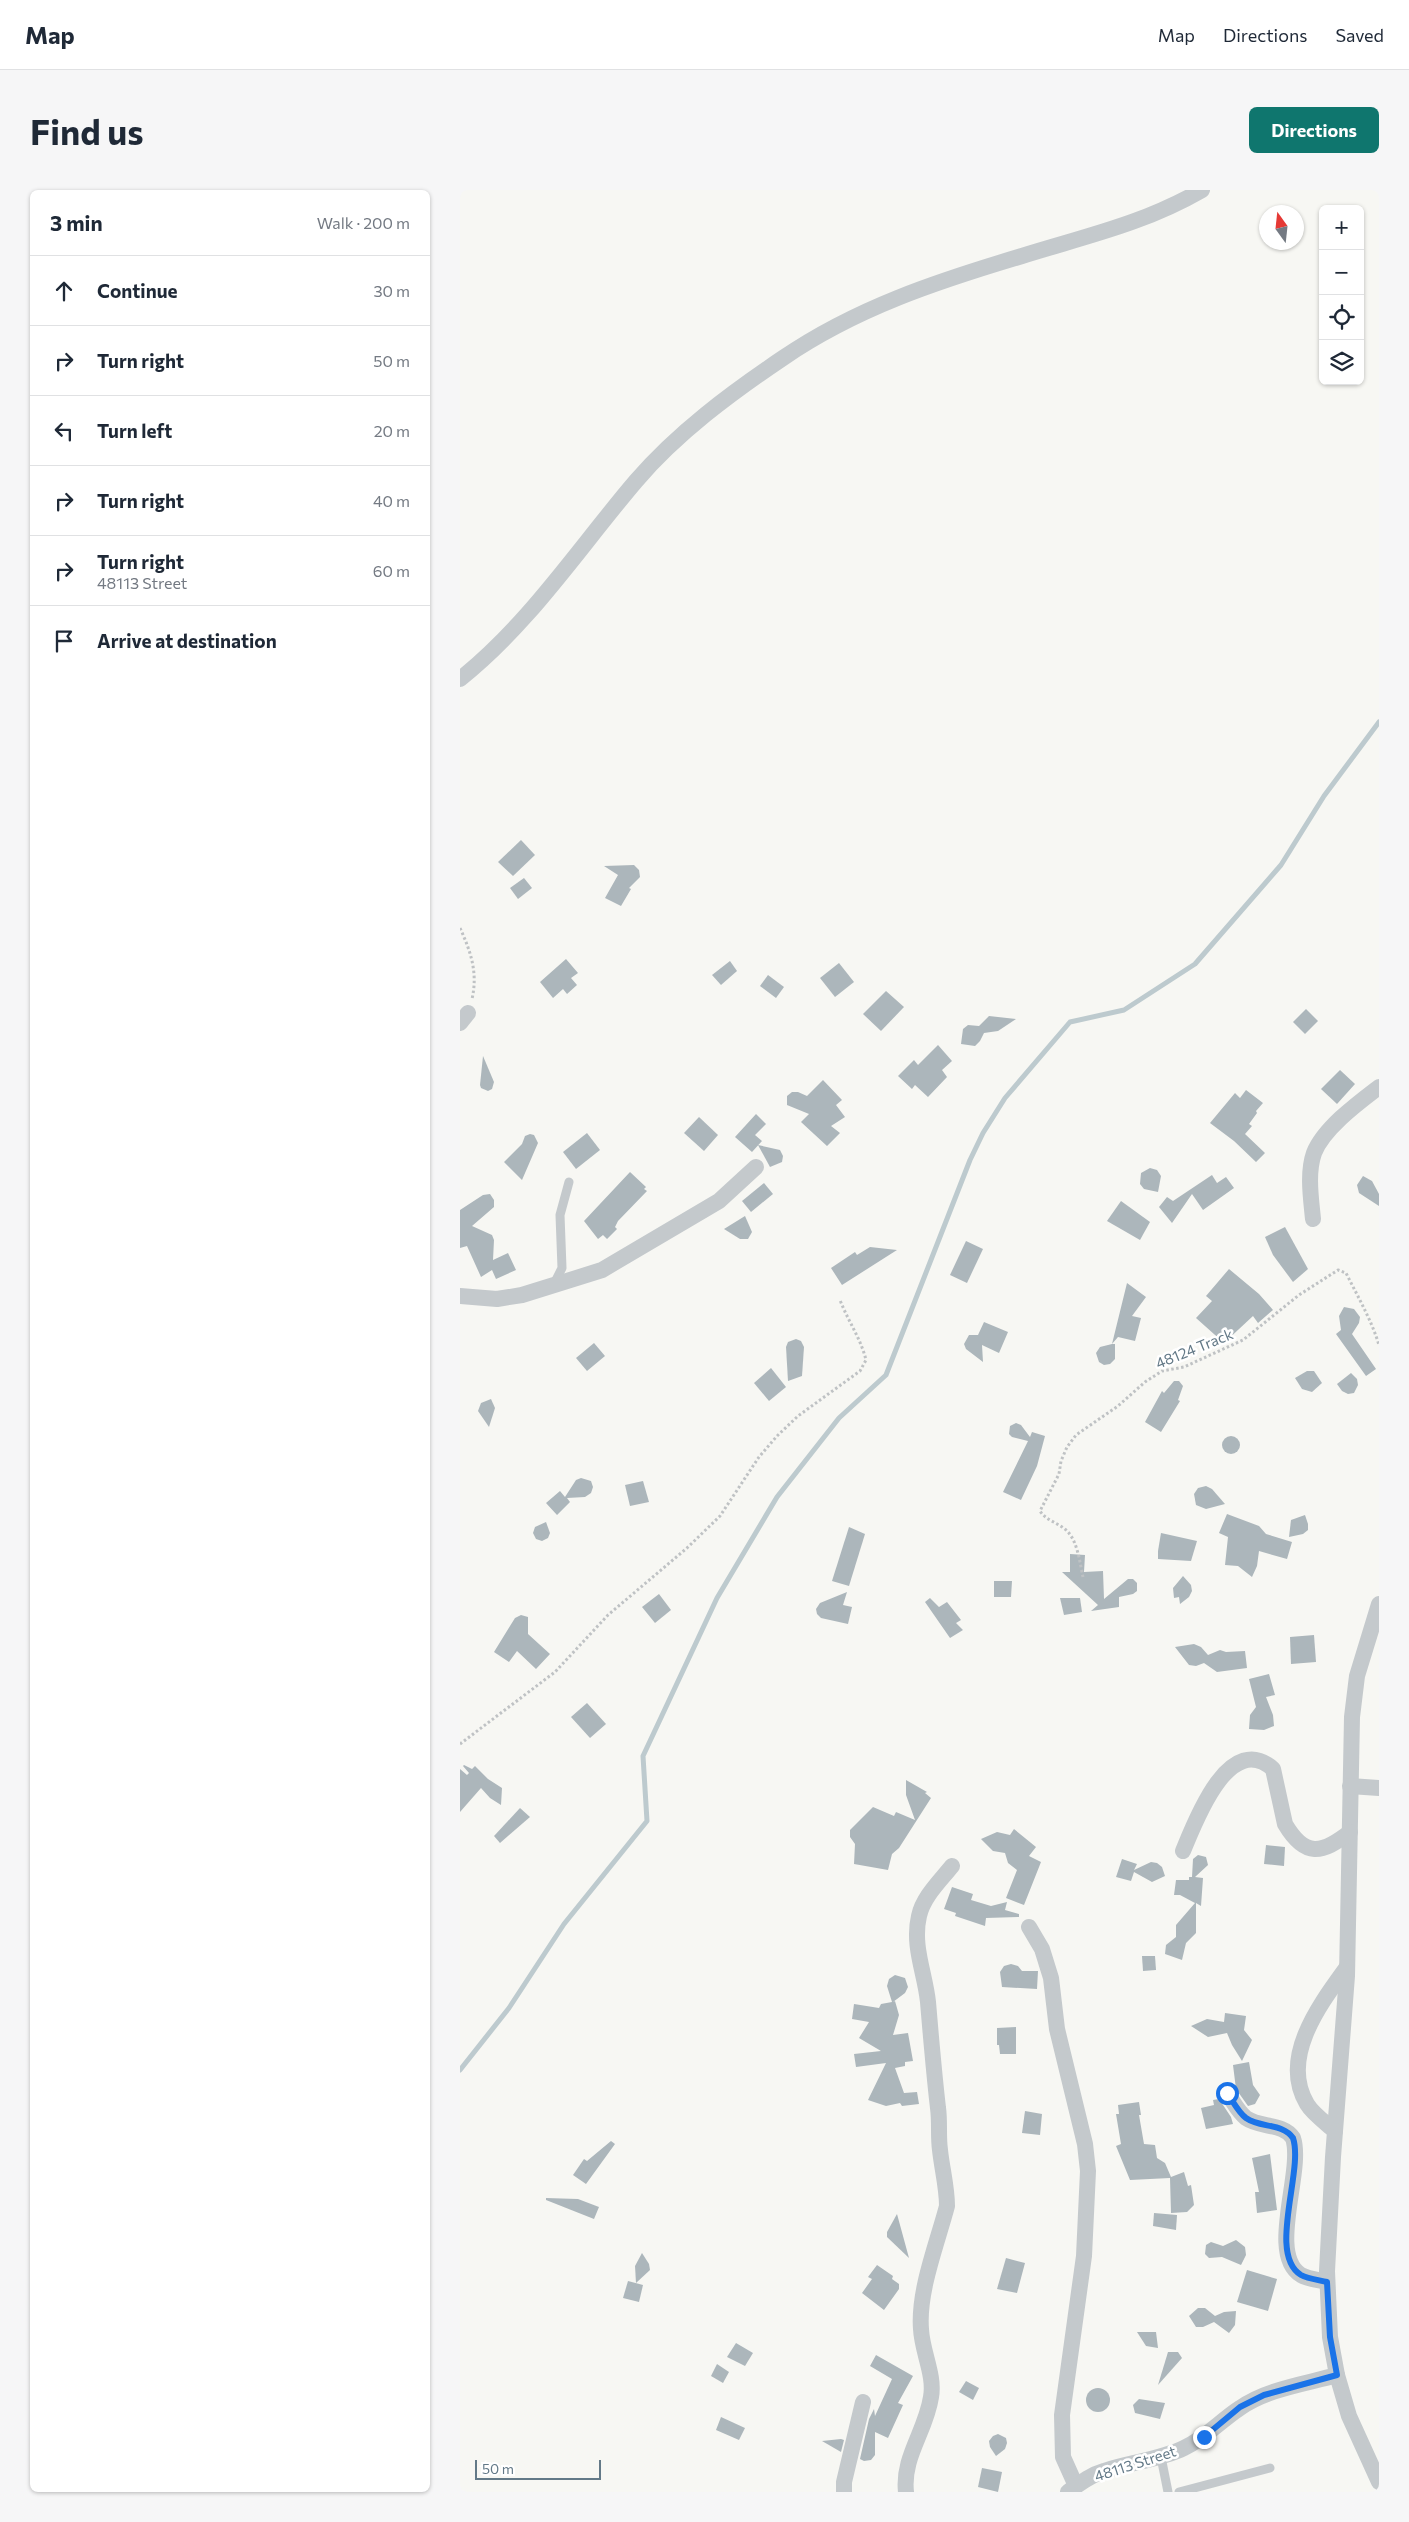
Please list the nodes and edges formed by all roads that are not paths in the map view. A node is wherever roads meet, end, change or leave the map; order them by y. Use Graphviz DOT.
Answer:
graph roads {
  1 [pos="1202,190"];
  2 [pos="460,680"];
  3 [pos="1379,1087"];
  4 [pos="756,1167"];
  5 [pos="569,1182"];
  6 [pos="1313,1219"];
  7 [pos="554,1284"];
  8 [pos="460,1296"];
  9 [pos="1379,1604"];
  10 [pos="1350,1786"];
  11 [pos="1379,1788"];
  12 [pos="1350,1832"];
  13 [pos="1183,1851"];
  14 [pos="952,1866"];
  15 [pos="1029,1927"];
  16 [pos="1348,1967"];
  17 [pos="1227,2093"];
  18 [pos="1335,2131"];
  19 [pos="1327,2282"];
  20 [pos="1337,2375"];
  21 [pos="863,2402"];
  22 [pos="1161,2457"];
  23 [pos="1270,2468"];
  24 [pos="1379,2482"];
  25 [pos="1072,2489"];
  26 [pos="844,2492"];
  27 [pos="906,2492"];
  28 [pos="1168,2492"];
  29 [pos="1179,2492"];
  1 -- 2 [label="street"];
  3 -- 6 [label="street"];
  4 -- 7 [label="street"];
  5 -- 7 [label="lane"];
  7 -- 8 [label="street"];
  9 -- 10 [label="street"];
  10 -- 11 [label="street"];
  10 -- 12 [label="street"];
  12 -- 13 [label="street"];
  12 -- 16 [label="street"];
  14 -- 27 [label="street"];
  15 -- 25 [label="street"];
  16 -- 18 [label="street"];
  16 -- 18 [label="street"];
  17 -- 19 [label="street"];
  18 -- 19 [label="street"];
  19 -- 20 [label="street"];
  20 -- 22 [label="street, 48113 Street"];
  20 -- 24 [label="street"];
  21 -- 26 [label="street"];
  22 -- 25 [label="street, 48113 Street"];
  22 -- 28 [label="lane"];
  23 -- 29 [label="lane"];
}
